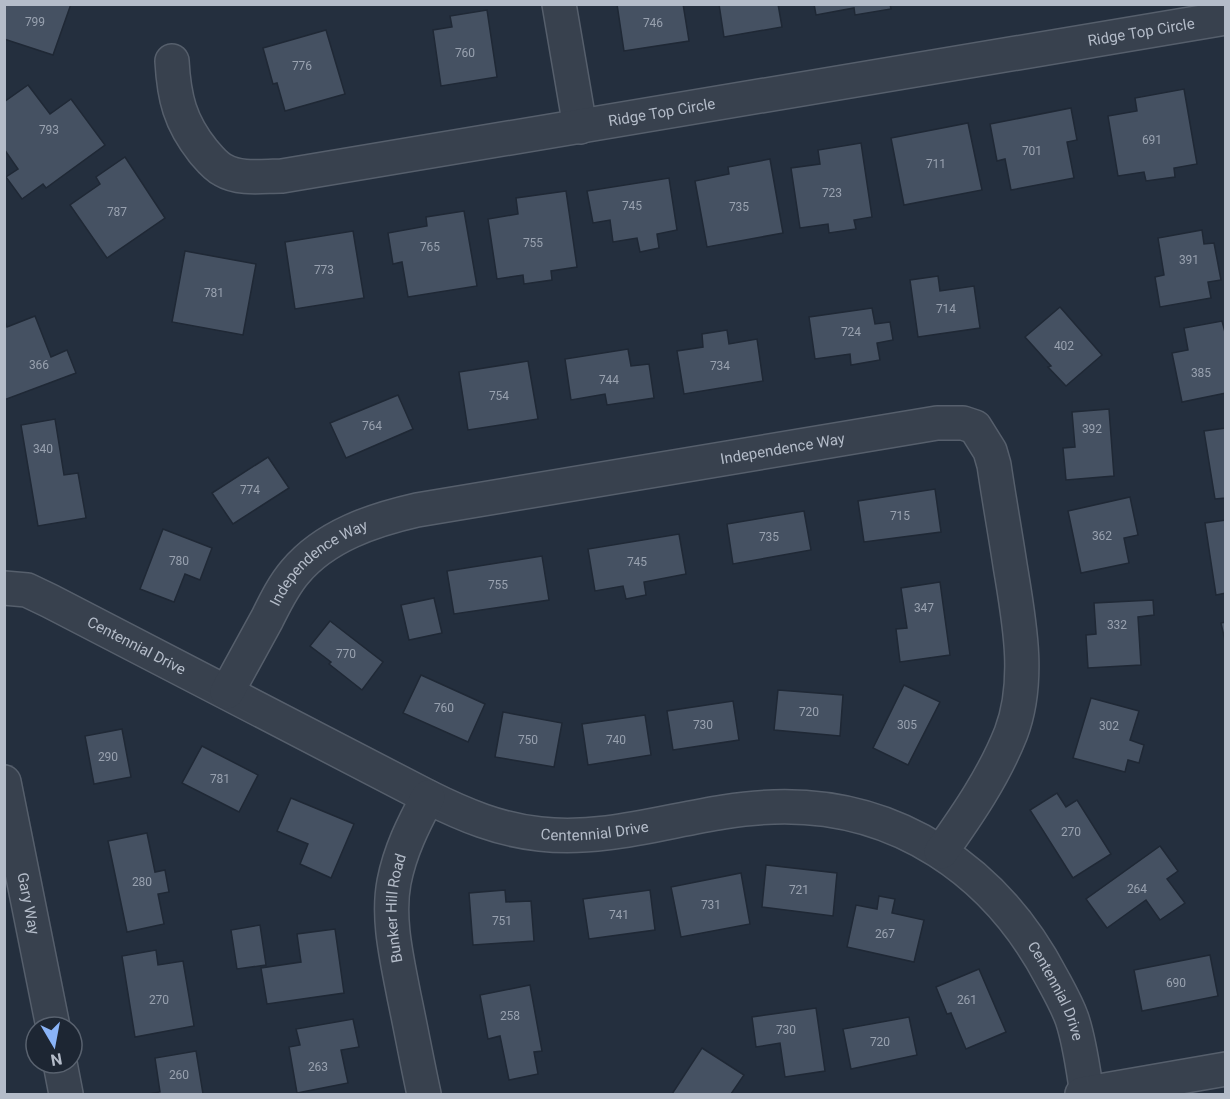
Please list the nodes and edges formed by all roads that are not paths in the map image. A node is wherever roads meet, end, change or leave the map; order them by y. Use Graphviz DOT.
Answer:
graph roads {
  1 [pos="559,4"];
  2 [pos="1226,18"];
  3 [pos="172,61"];
  4 [pos="580,127"];
  5 [pos="4,588"];
  6 [pos="227,692"];
  7 [pos="4,782"];
  8 [pos="428,797"];
  9 [pos="941,852"];
  10 [pos="50,1015"];
  11 [pos="1226,1069"];
  12 [pos="62,1075"];
  13 [pos="1086,1094"];
  14 [pos="66,1095"];
  15 [pos="424,1095"];
  1 -- 4 [label="street"];
  2 -- 4 [label="street, Ridge Top Circle"];
  3 -- 4 [label="street, Ridge Top Circle"];
  5 -- 6 [label="street, Centennial Drive"];
  6 -- 8 [label="street, Centennial Drive"];
  6 -- 9 [label="street, Independence Way"];
  7 -- 10 [label="street, Gary Way"];
  8 -- 9 [label="street, Centennial Drive"];
  8 -- 15 [label="street, Bunker Hill Road"];
  9 -- 13 [label="street, Centennial Drive"];
  11 -- 13 [label="street"];
  12 -- 14 [label="street"];
}
